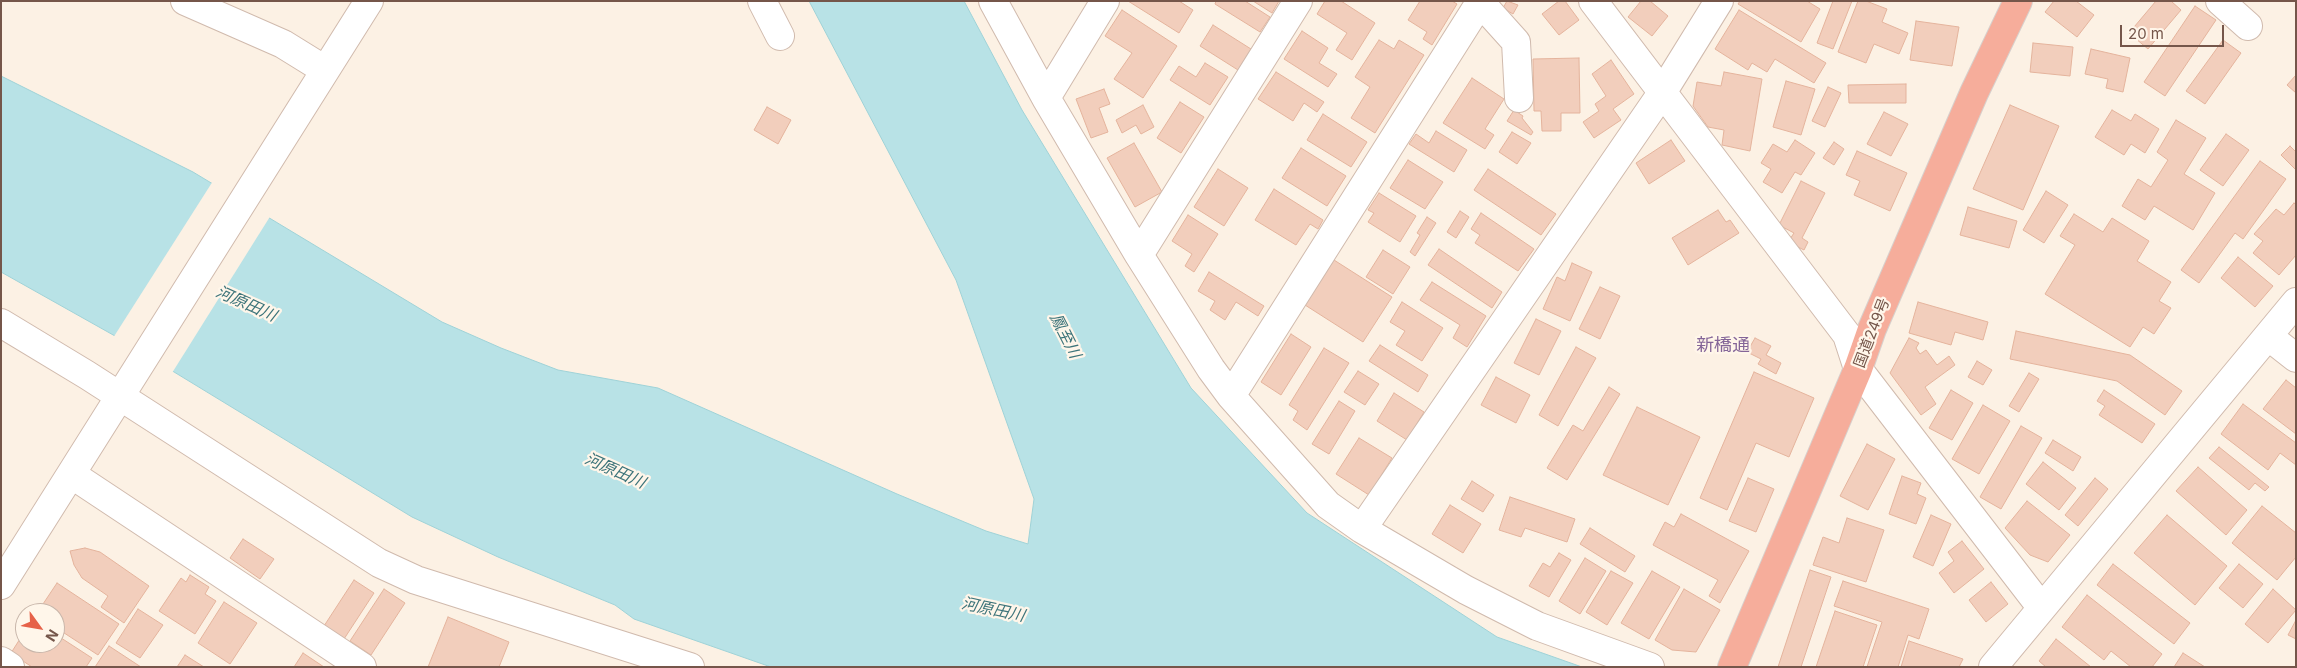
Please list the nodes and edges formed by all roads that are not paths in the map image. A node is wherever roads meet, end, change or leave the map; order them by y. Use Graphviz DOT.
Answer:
graph roads {
  1 [pos="185,1"];
  2 [pos="369,1"];
  3 [pos="762,1"];
  4 [pos="993,1"];
  5 [pos="1105,1"];
  6 [pos="1298,1"];
  7 [pos="1593,1"];
  8 [pos="1719,1"];
  9 [pos="2018,1"];
  10 [pos="2220,1"];
  11 [pos="1480,2"];
  12 [pos="2248,26"];
  13 [pos="780,36"];
  14 [pos="325,70"];
  15 [pos="1662,93"];
  16 [pos="1046,98"];
  17 [pos="1519,98"];
  18 [pos="1139,255"];
  19 [pos="2296,302"];
  20 [pos="1,322"];
  21 [pos="2268,336"];
  22 [pos="2296,358"];
  23 [pos="1858,369"];
  24 [pos="126,386"];
  25 [pos="1231,396"];
  26 [pos="70,474"];
  27 [pos="1362,529"];
  28 [pos="1,585"];
  29 [pos="2041,607"];
  30 [pos="1,661"];
  31 [pos="10,667"];
  32 [pos="362,667"];
  33 [pos="690,667"];
  34 [pos="1650,667"];
  35 [pos="1732,667"];
  36 [pos="1993,667"];
  1 -- 14 [label="street"];
  2 -- 14 [label="street"];
  3 -- 13 [label="street"];
  4 -- 16 [label="street"];
  5 -- 16 [label="street"];
  6 -- 18 [label="street"];
  7 -- 15 [label="street"];
  8 -- 15 [label="street"];
  9 -- 23 [label="highway, 国道249号"];
  10 -- 12 [label="street"];
  11 -- 17 [label="street"];
  11 -- 25 [label="street"];
  14 -- 24 [label="street"];
  15 -- 23 [label="street"];
  15 -- 27 [label="street"];
  16 -- 18 [label="street"];
  18 -- 25 [label="street"];
  19 -- 21 [label="street"];
  20 -- 24 [label="street"];
  21 -- 22 [label="street"];
  21 -- 29 [label="street"];
  23 -- 29 [label="street"];
  23 -- 35 [label="highway, 国道249号"];
  24 -- 26 [label="street"];
  24 -- 33 [label="street"];
  25 -- 27 [label="street"];
  26 -- 28 [label="street"];
  26 -- 32 [label="street"];
  27 -- 34 [label="street"];
  29 -- 36 [label="street"];
  30 -- 31 [label="street"];
}
